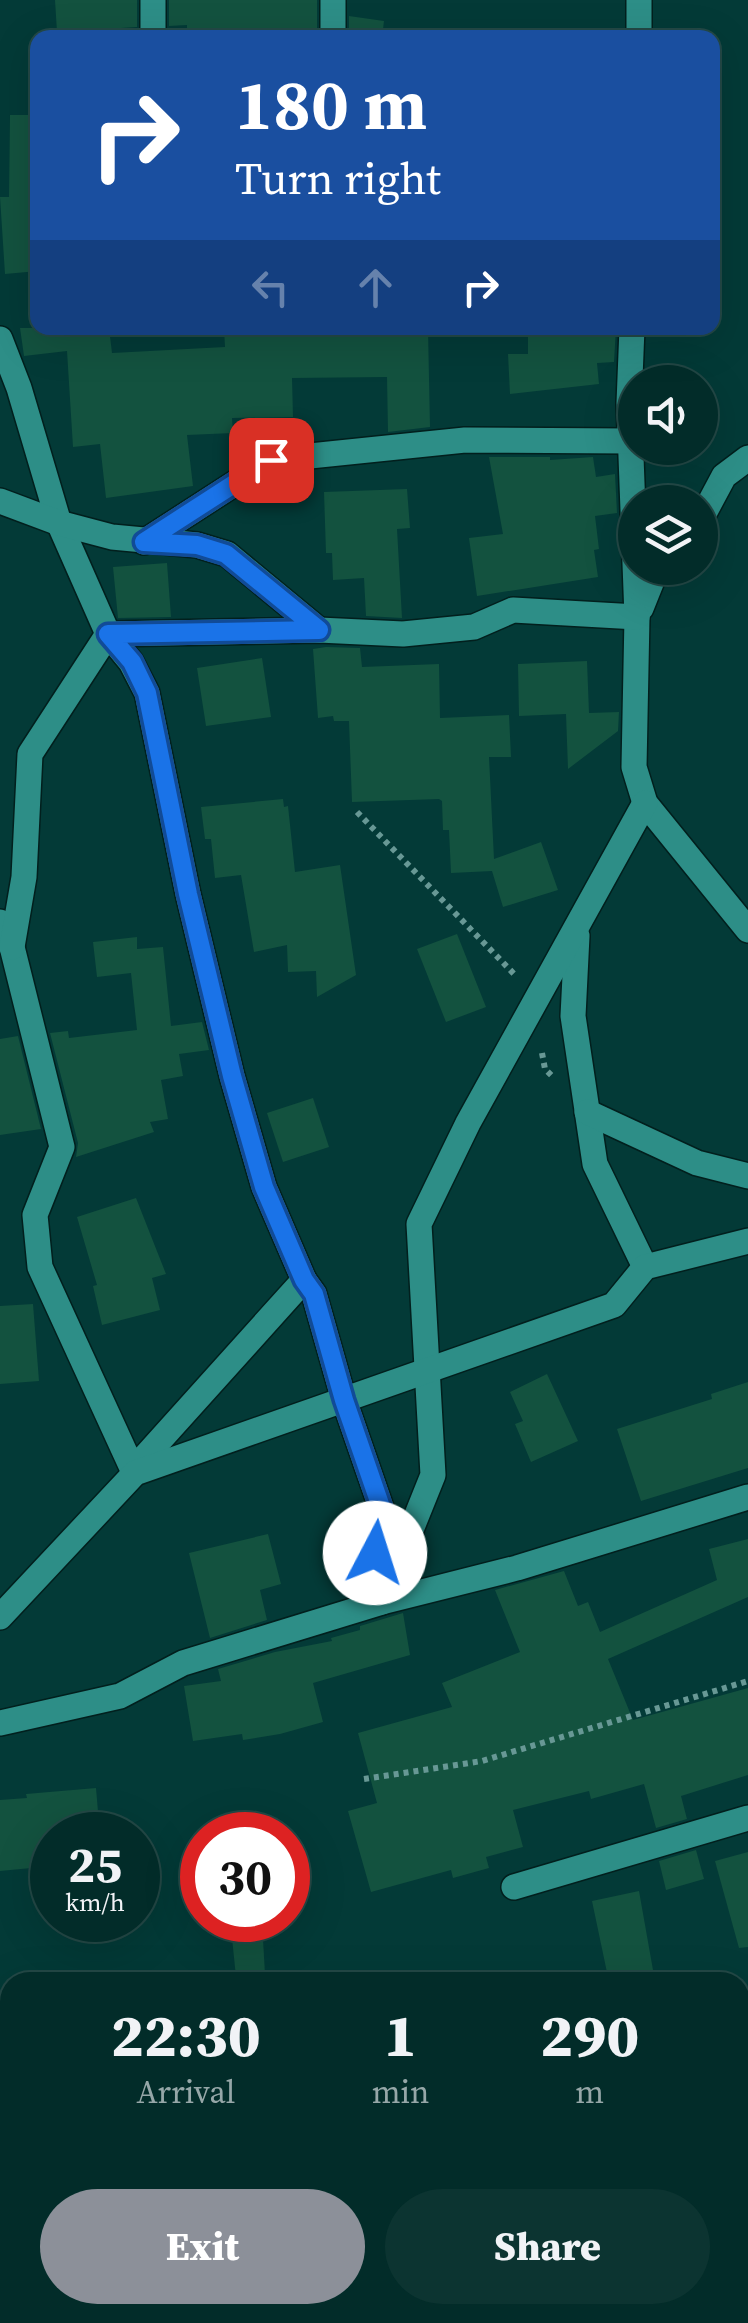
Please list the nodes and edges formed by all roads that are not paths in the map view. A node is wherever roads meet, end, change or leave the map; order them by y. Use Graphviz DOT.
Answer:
graph roads {
  1 [pos="154,0"];
  2 [pos="333,0"];
  3 [pos="639,0"];
  4 [pos="153,30"];
  5 [pos="333,30"];
  6 [pos="639,30"];
  7 [pos="632,335"];
  8 [pos="0,339"];
  9 [pos="631,365"];
  10 [pos="618,442"];
  11 [pos="748,458"];
  12 [pos="631,465"];
  13 [pos="718,487"];
  14 [pos="0,501"];
  15 [pos="59,523"];
  16 [pos="144,542"];
  17 [pos="650,585"];
  18 [pos="637,617"];
  19 [pos="319,630"];
  20 [pos="108,634"];
  21 [pos="645,803"];
  22 [pos="0,922"];
  23 [pos="578,926"];
  24 [pos="748,930"];
  25 [pos="12,947"];
  26 [pos="587,1112"];
  27 [pos="748,1176"];
  28 [pos="748,1240"];
  29 [pos="645,1268"];
  30 [pos="304,1280"];
  31 [pos="428,1370"];
  32 [pos="344,1400"];
  33 [pos="748,1497"];
  34 [pos="382,1602"];
  35 [pos="0,1618"];
  36 [pos="0,1723"];
  37 [pos="748,1818"];
  38 [pos="514,1888"];
  1 -- 4 [label="street"];
  2 -- 5 [label="street"];
  3 -- 6 [label="street"];
  7 -- 9 [label="street"];
  8 -- 15 [label="street"];
  10 -- 16 [label="street"];
  11 -- 13 [label="street"];
  12 -- 18 [label="street"];
  14 -- 15 [label="street"];
  15 -- 16 [label="street"];
  15 -- 20 [label="street"];
  16 -- 19 [label="street"];
  17 -- 18 [label="street"];
  18 -- 19 [label="street"];
  18 -- 21 [label="street"];
  19 -- 20 [label="street"];
  20 -- 25 [label="street"];
  20 -- 30 [label="street"];
  21 -- 23 [label="street"];
  21 -- 24 [label="street"];
  22 -- 25 [label="street"];
  23 -- 26 [label="street"];
  23 -- 31 [label="street"];
  25 -- 30 [label="street"];
  26 -- 27 [label="street"];
  26 -- 29 [label="street"];
  28 -- 29 [label="street"];
  29 -- 31 [label="street"];
  30 -- 32 [label="street"];
  31 -- 32 [label="street"];
  31 -- 34 [label="street"];
  32 -- 34 [label="street"];
  32 -- 35 [label="street"];
  33 -- 34 [label="street"];
  34 -- 36 [label="street"];
  37 -- 38 [label="street"];
}
